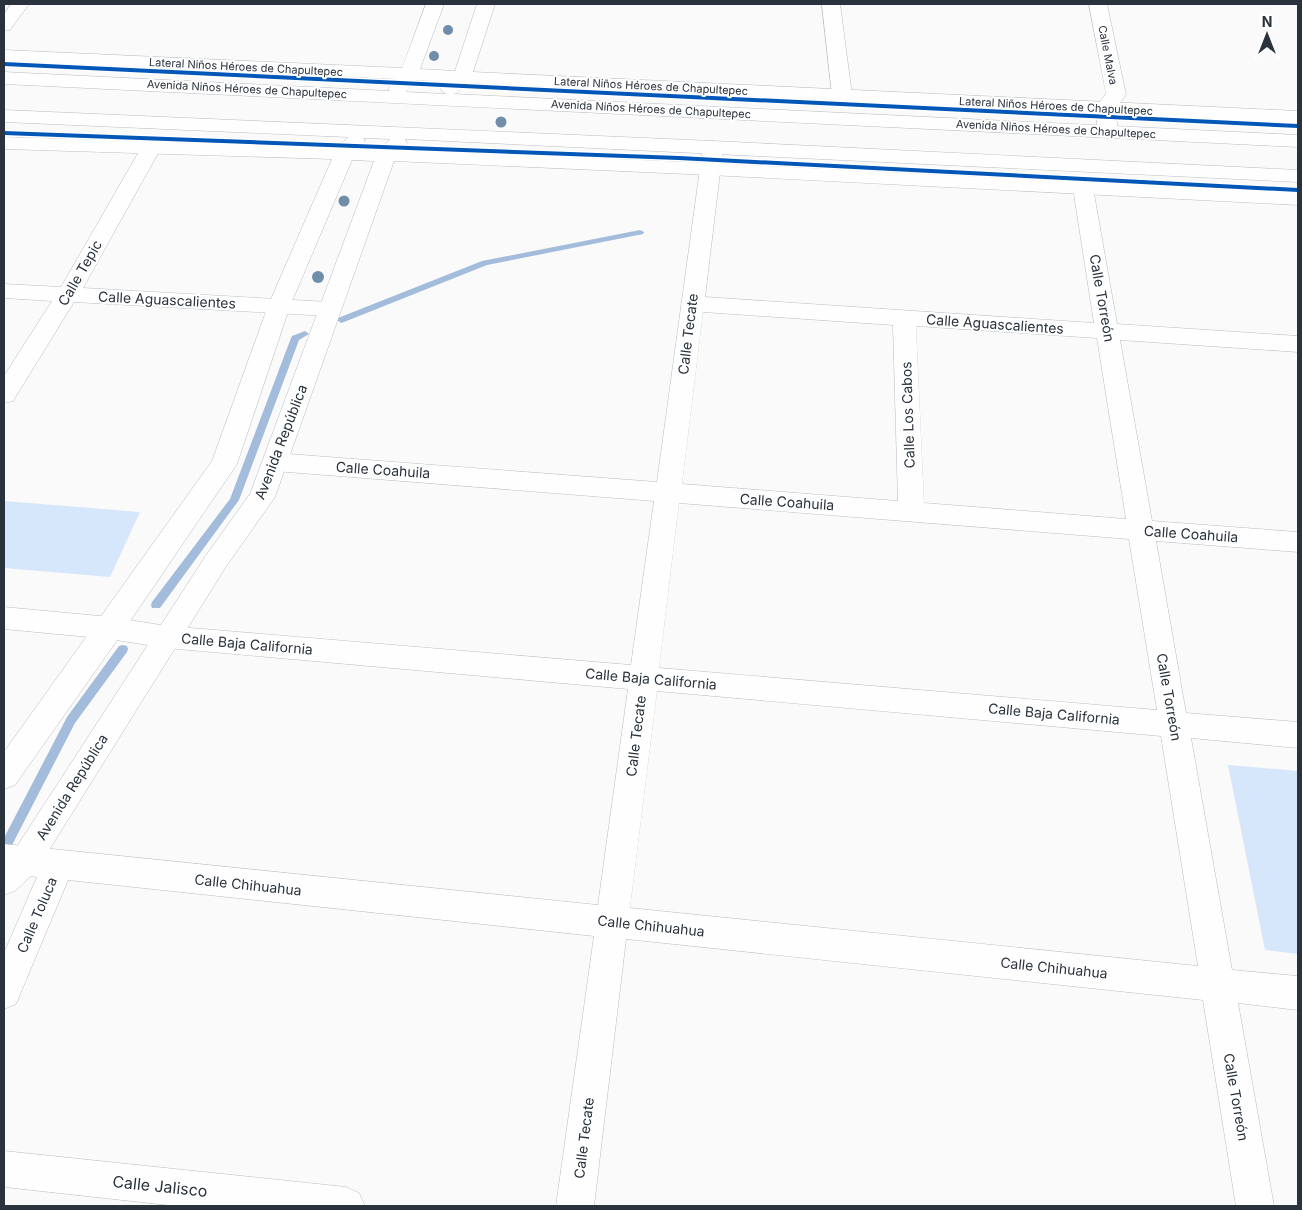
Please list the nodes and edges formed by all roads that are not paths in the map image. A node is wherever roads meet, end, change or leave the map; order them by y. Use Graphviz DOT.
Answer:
graph roads {
  1 [pos="20,4"];
  2 [pos="435,4"];
  3 [pos="486,4"];
  4 [pos="831,4"];
  5 [pos="1098,4"];
  6 [pos="4,26"];
  7 [pos="4,55"];
  8 [pos="409,75"];
  9 [pos="462,77"];
  10 [pos="4,78"];
  11 [pos="842,95"];
  12 [pos="392,96"];
  13 [pos="441,98"];
  14 [pos="1105,108"];
  15 [pos="4,116"];
  16 [pos="1298,117"];
  17 [pos="68,118"];
  18 [pos="1108,131"];
  19 [pos="362,132"];
  20 [pos="407,133"];
  21 [pos="1298,141"];
  22 [pos="4,143"];
  23 [pos="151,148"];
  24 [pos="344,154"];
  25 [pos="386,155"];
  26 [pos="711,158"];
  27 [pos="1298,176"];
  28 [pos="1083,188"];
  29 [pos="1298,200"];
  30 [pos="4,291"];
  31 [pos="68,294"];
  32 [pos="692,304"];
  33 [pos="279,306"];
  34 [pos="330,309"];
  35 [pos="904,318"];
  36 [pos="1108,331"];
  37 [pos="1298,344"];
  38 [pos="4,395"];
  39 [pos="275,462"];
  40 [pos="668,492"];
  41 [pos="911,512"];
  42 [pos="1141,530"];
  43 [pos="1298,542"];
  44 [pos="4,618"];
  45 [pos="110,628"];
  46 [pos="167,638"];
  47 [pos="644,679"];
  48 [pos="1174,724"];
  49 [pos="1298,735"];
  50 [pos="4,776"];
  51 [pos="58,865"];
  52 [pos="11,867"];
  53 [pos="612,922"];
  54 [pos="1218,984"];
  55 [pos="4,992"];
  56 [pos="1298,993"];
  57 [pos="4,1169"];
  58 [pos="346,1206"];
  59 [pos="575,1206"];
  60 [pos="1255,1206"];
  1 -- 6 [label="street"];
  2 -- 8 [label="street"];
  3 -- 9 [label="street, Avenida República"];
  4 -- 11 [label="street"];
  5 -- 14 [label="street, Calle Malva"];
  7 -- 8 [label="street, Lateral Niños Héroes de Chapultepec"];
  8 -- 9 [label="street, Lateral Niños Héroes de Chapultepec"];
  8 -- 12 [label="street"];
  9 -- 11 [label="street, Lateral Niños Héroes de Chapultepec"];
  9 -- 13 [label="street, Avenida República"];
  10 -- 12 [label="street, Avenida Niños Héroes de Chapultepec"];
  11 -- 14 [label="street, Lateral Niños Héroes de Chapultepec"];
  12 -- 13 [label="street, Avenida Niños Héroes de Chapultepec"];
  12 -- 19 [label="street"];
  13 -- 18 [label="street, Avenida Niños Héroes de Chapultepec"];
  13 -- 20 [label="street, Avenida República"];
  14 -- 16 [label="street, Lateral Niños Héroes de Chapultepec"];
  14 -- 18 [label="street"];
  15 -- 17 [label="street"];
  17 -- 19 [label="street"];
  17 -- 23 [label="street"];
  18 -- 21 [label="street, Avenida Niños Héroes de Chapultepec"];
  19 -- 20 [label="street"];
  19 -- 24 [label="street"];
  20 -- 25 [label="street, Avenida República"];
  20 -- 26 [label="street"];
  22 -- 23 [label="street"];
  23 -- 24 [label="street"];
  23 -- 31 [label="street, Calle Tepic"];
  24 -- 25 [label="street"];
  24 -- 33 [label="street"];
  25 -- 26 [label="street"];
  25 -- 34 [label="street, Avenida República"];
  26 -- 27 [label="street"];
  26 -- 28 [label="street"];
  26 -- 32 [label="street, Calle Tecate"];
  28 -- 29 [label="street"];
  28 -- 36 [label="street, Calle Torreón"];
  30 -- 31 [label="street, Calle Aguascalientes"];
  31 -- 33 [label="street, Calle Aguascalientes"];
  31 -- 38 [label="street, Calle Tepic"];
  32 -- 35 [label="street, Calle Aguascalientes"];
  32 -- 40 [label="street, Calle Tecate"];
  33 -- 34 [label="street, Calle Aguascalientes"];
  33 -- 45 [label="street"];
  34 -- 39 [label="street, Avenida República"];
  35 -- 36 [label="street, Calle Aguascalientes"];
  35 -- 41 [label="street, Calle Los Cabos"];
  36 -- 37 [label="street, Calle Aguascalientes"];
  36 -- 42 [label="street, Calle Torreón"];
  39 -- 40 [label="street, Calle Coahuila"];
  39 -- 46 [label="street, Avenida República"];
  40 -- 41 [label="street, Calle Coahuila"];
  40 -- 47 [label="street, Calle Tecate"];
  41 -- 42 [label="street, Calle Coahuila"];
  42 -- 43 [label="street, Calle Coahuila"];
  42 -- 48 [label="street, Calle Torreón"];
  44 -- 45 [label="street, Calle Baja California"];
  45 -- 46 [label="street, Calle Baja California"];
  45 -- 50 [label="street"];
  46 -- 47 [label="street, Calle Baja California"];
  46 -- 52 [label="street, Avenida República"];
  47 -- 48 [label="street, Calle Baja California"];
  47 -- 53 [label="street, Calle Tecate"];
  48 -- 49 [label="street, Calle Baja California"];
  48 -- 54 [label="street, Calle Torreón"];
  51 -- 52 [label="street, Calle Chihuahua"];
  51 -- 53 [label="street, Calle Chihuahua"];
  51 -- 55 [label="street, Calle Toluca"];
  53 -- 54 [label="street, Calle Chihuahua"];
  53 -- 59 [label="street, Calle Tecate"];
  54 -- 56 [label="street, Calle Chihuahua"];
  54 -- 60 [label="street, Calle Torreón"];
  57 -- 58 [label="street, Calle Jalisco"];
}
